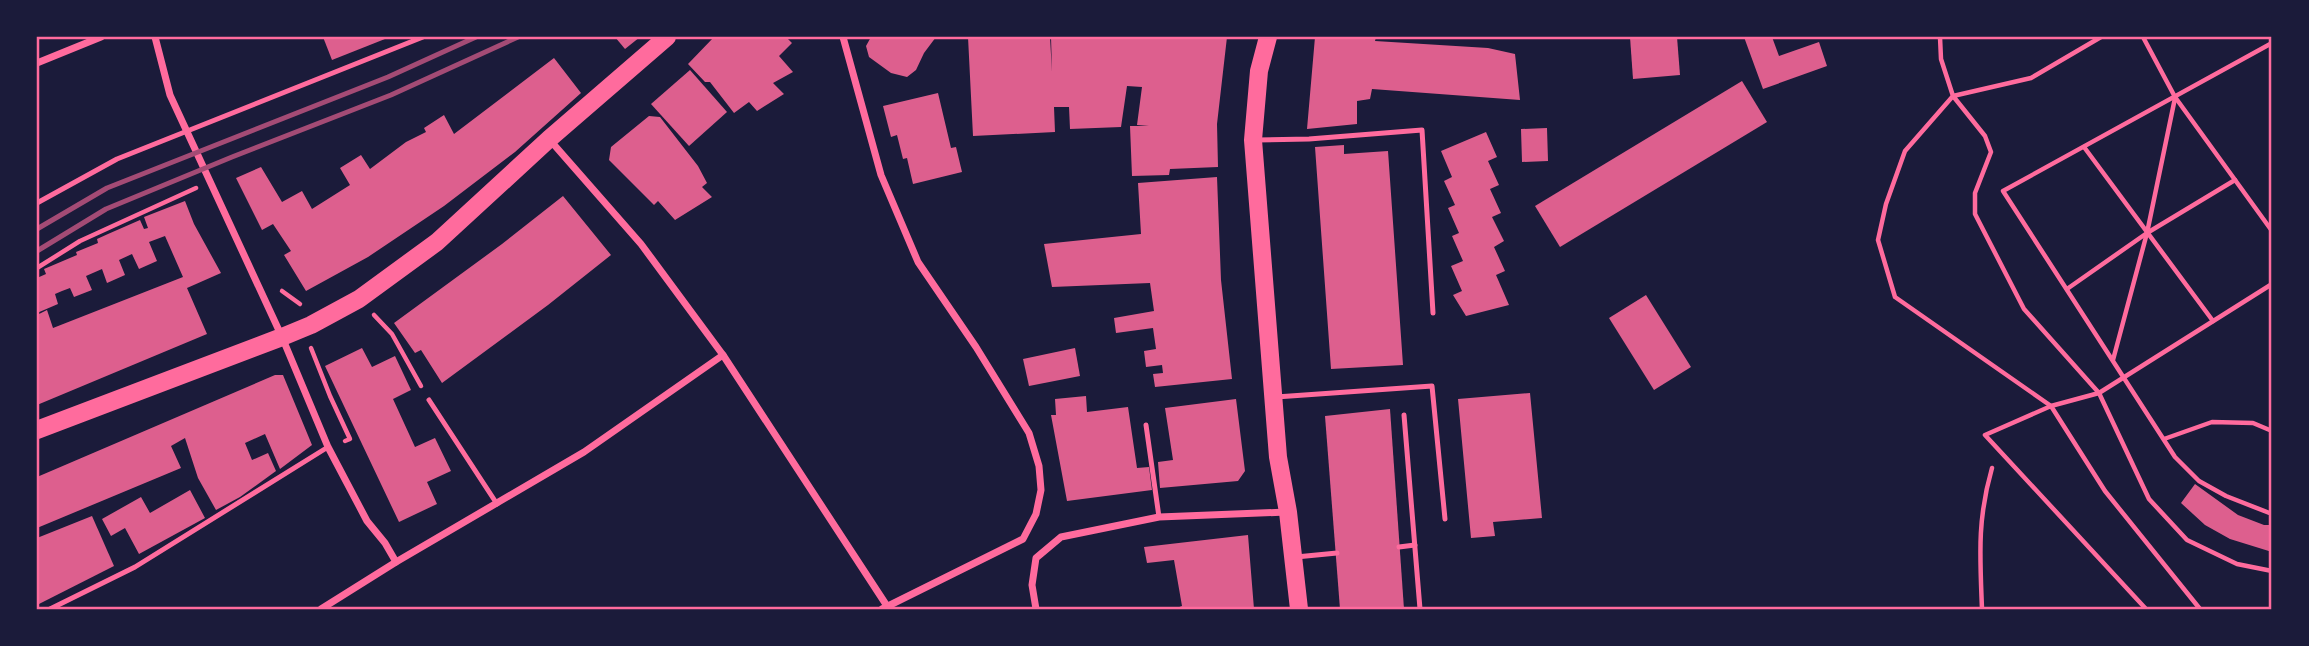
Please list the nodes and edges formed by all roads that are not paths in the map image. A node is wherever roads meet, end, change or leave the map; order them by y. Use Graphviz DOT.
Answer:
graph roads {
  1 [pos="101,37"];
  2 [pos="155,37"];
  3 [pos="423,37"];
  4 [pos="667,37"];
  5 [pos="843,37"];
  6 [pos="1268,37"];
  7 [pos="37,63"];
  8 [pos="187,131"];
  9 [pos="549,139"];
  10 [pos="1253,140"];
  11 [pos="37,203"];
  12 [pos="1433,313"];
  13 [pos="282,337"];
  14 [pos="723,355"];
  15 [pos="1273,398"];
  16 [pos="429,400"];
  17 [pos="1404,415"];
  18 [pos="1146,425"];
  19 [pos="37,430"];
  20 [pos="328,447"];
  21 [pos="497,504"];
  22 [pos="1288,512"];
  23 [pos="1160,517"];
  24 [pos="1445,519"];
  25 [pos="1415,545"];
  26 [pos="1399,547"];
  27 [pos="1337,553"];
  28 [pos="1293,557"];
  29 [pos="396,562"];
  30 [pos="884,608"];
  31 [pos="50,609"];
  32 [pos="321,609"];
  33 [pos="1036,609"];
  34 [pos="1299,609"];
  35 [pos="1420,609"];
  1 -- 7 [label="street"];
  2 -- 8 [label="street"];
  3 -- 8 [label="lane"];
  4 -- 9 [label="main road"];
  5 -- 30 [label="street"];
  6 -- 10 [label="main road"];
  8 -- 11 [label="lane"];
  8 -- 13 [label="street"];
  9 -- 13 [label="main road"];
  9 -- 14 [label="street"];
  10 -- 12 [label="lane"];
  10 -- 15 [label="main road"];
  13 -- 19 [label="main road"];
  13 -- 20 [label="street"];
  14 -- 21 [label="street"];
  14 -- 30 [label="street"];
  15 -- 22 [label="main road"];
  15 -- 24 [label="lane"];
  16 -- 21 [label="lane"];
  17 -- 25 [label="lane"];
  18 -- 23 [label="lane"];
  20 -- 29 [label="street"];
  20 -- 31 [label="lane"];
  21 -- 29 [label="street"];
  22 -- 23 [label="street"];
  22 -- 28 [label="main road"];
  23 -- 33 [label="street"];
  25 -- 26 [label="lane"];
  25 -- 35 [label="lane"];
  27 -- 28 [label="lane"];
  28 -- 34 [label="main road"];
  29 -- 32 [label="street"];
}
